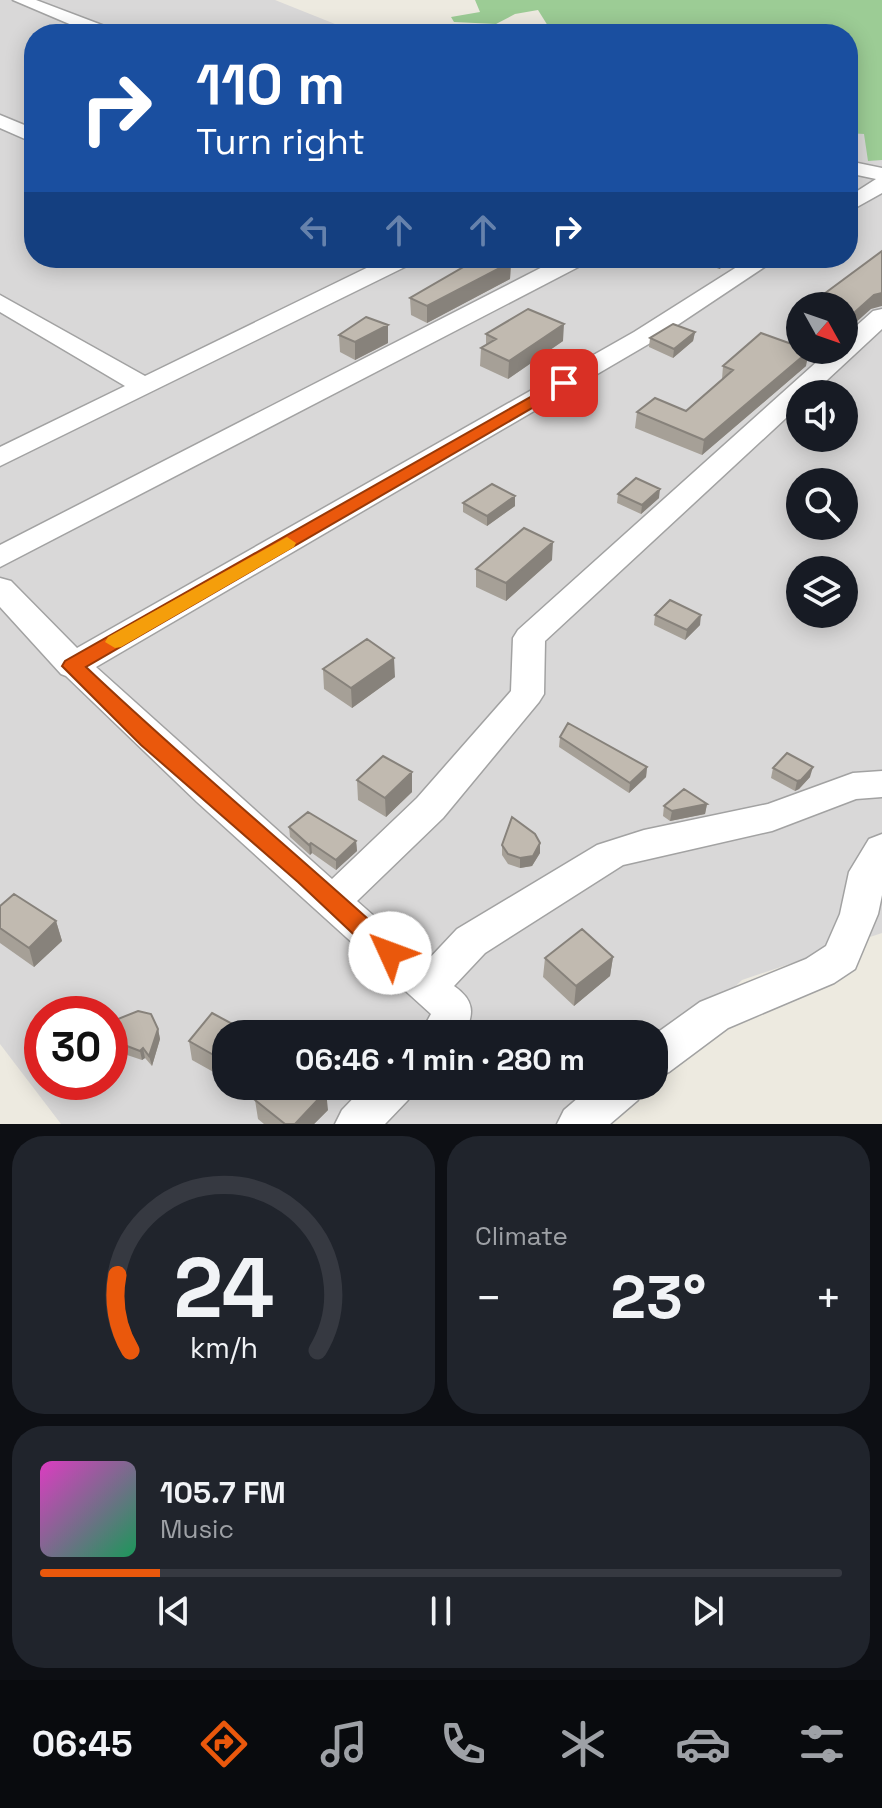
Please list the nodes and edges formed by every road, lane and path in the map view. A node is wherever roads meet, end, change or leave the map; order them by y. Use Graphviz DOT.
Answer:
graph roads {
  1 [pos="21,0"];
  2 [pos="83,24"];
  3 [pos="0,121"];
  4 [pos="24,132"];
  5 [pos="858,169"];
  6 [pos="882,174"];
  7 [pos="882,184"];
  8 [pos="858,200"];
  9 [pos="385,268"];
  10 [pos="559,268"];
  11 [pos="751,268"];
  12 [pos="0,302"];
  13 [pos="882,316"];
  14 [pos="145,387"];
  15 [pos="0,458"];
  16 [pos="0,557"];
  17 [pos="0,588"];
  18 [pos="72,666"];
  19 [pos="882,784"];
  20 [pos="882,849"];
  21 [pos="333,901"];
  22 [pos="427,988"];
  23 [pos="451,1020"];
  24 [pos="668,1049"];
  25 [pos="380,1100"];
  26 [pos="607,1100"];
  27 [pos="357,1124"];
  28 [pos="579,1124"];
  1 -- 2 [label="street"];
  3 -- 4 [label="street"];
  5 -- 6 [label="street"];
  7 -- 8 [label="street"];
  9 -- 14 [label="street"];
  10 -- 16 [label="street"];
  11 -- 18 [label="street"];
  12 -- 14 [label="street"];
  13 -- 21 [label="street"];
  14 -- 15 [label="street"];
  17 -- 18 [label="street"];
  18 -- 21 [label="street"];
  19 -- 22 [label="street"];
  20 -- 24 [label="street"];
  21 -- 22 [label="street"];
  22 -- 23 [label="street"];
  25 -- 27 [label="street"];
  26 -- 28 [label="street"];
}
